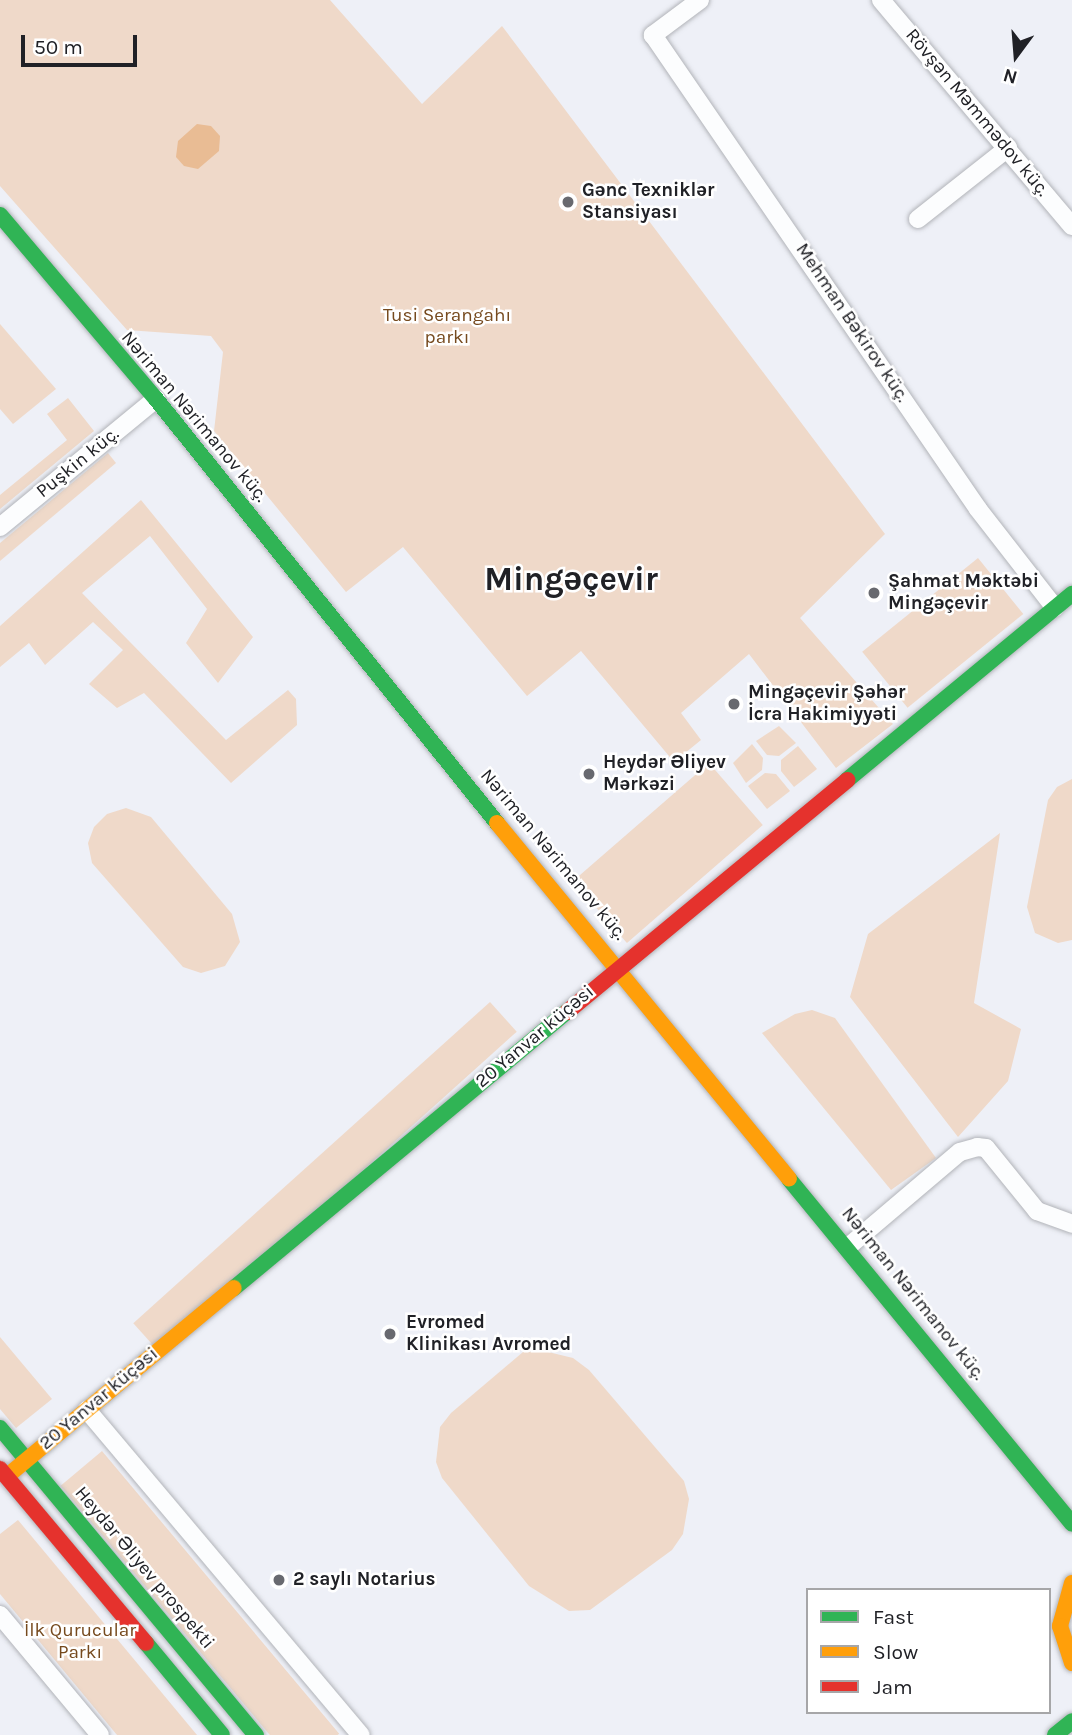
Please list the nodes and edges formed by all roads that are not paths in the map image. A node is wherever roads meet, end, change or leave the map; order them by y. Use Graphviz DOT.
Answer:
graph roads {
  1 [pos="700,0"];
  2 [pos="881,0"];
  3 [pos="1009,148"];
  4 [pos="0,215"];
  5 [pos="918,219"];
  6 [pos="1072,226"];
  7 [pos="156,399"];
  8 [pos="0,527"];
  9 [pos="1072,594"];
  10 [pos="1055,608"];
  11 [pos="619,968"];
  12 [pos="1072,1224"];
  13 [pos="849,1246"];
  14 [pos="87,1410"];
  15 [pos="0,1428"];
  16 [pos="27,1460"];
  17 [pos="2,1476"];
  18 [pos="1072,1524"];
  19 [pos="1072,1583"];
  20 [pos="0,1615"];
  21 [pos="1072,1662"];
  22 [pos="83,1715"];
  23 [pos="1072,1721"];
  24 [pos="81,1735"];
  25 [pos="100,1735"];
  26 [pos="222,1735"];
  27 [pos="256,1735"];
  28 [pos="361,1735"];
  29 [pos="1055,1735"];
  1 -- 10 [label="street, Mehman Bəkirov küç."];
  2 -- 3 [label="street, Rövşən Məmmədov küç."];
  3 -- 5 [label="street"];
  3 -- 6 [label="street, Rövşən Məmmədov küç."];
  4 -- 7 [label="main road, Nəriman Nərimanov küç."];
  7 -- 8 [label="street, Puşkin küç."];
  7 -- 11 [label="main road, Nəriman Nərimanov küç."];
  9 -- 10 [label="main road, 20 Yanvar küçəsi"];
  10 -- 11 [label="main road, 20 Yanvar küçəsi"];
  11 -- 13 [label="main road, Nəriman Nərimanov küç."];
  11 -- 14 [label="main road, 20 Yanvar küçəsi"];
  12 -- 13 [label="street"];
  13 -- 18 [label="main road, Nəriman Nərimanov küç."];
  14 -- 16 [label="main road, 20 Yanvar küçəsi"];
  14 -- 28 [label="street"];
  15 -- 16 [label="main road, Heydər Əliyev prospekti"];
  16 -- 17 [label="main road, 20 Yanvar küçəsi"];
  16 -- 27 [label="main road, Heydər Əliyev prospekti"];
  17 -- 26 [label="main road"];
  19 -- 21 [label="main road"];
  20 -- 22 [label="street"];
  22 -- 24 [label="street"];
  22 -- 25 [label="street"];
  23 -- 29 [label="main road"];
}
